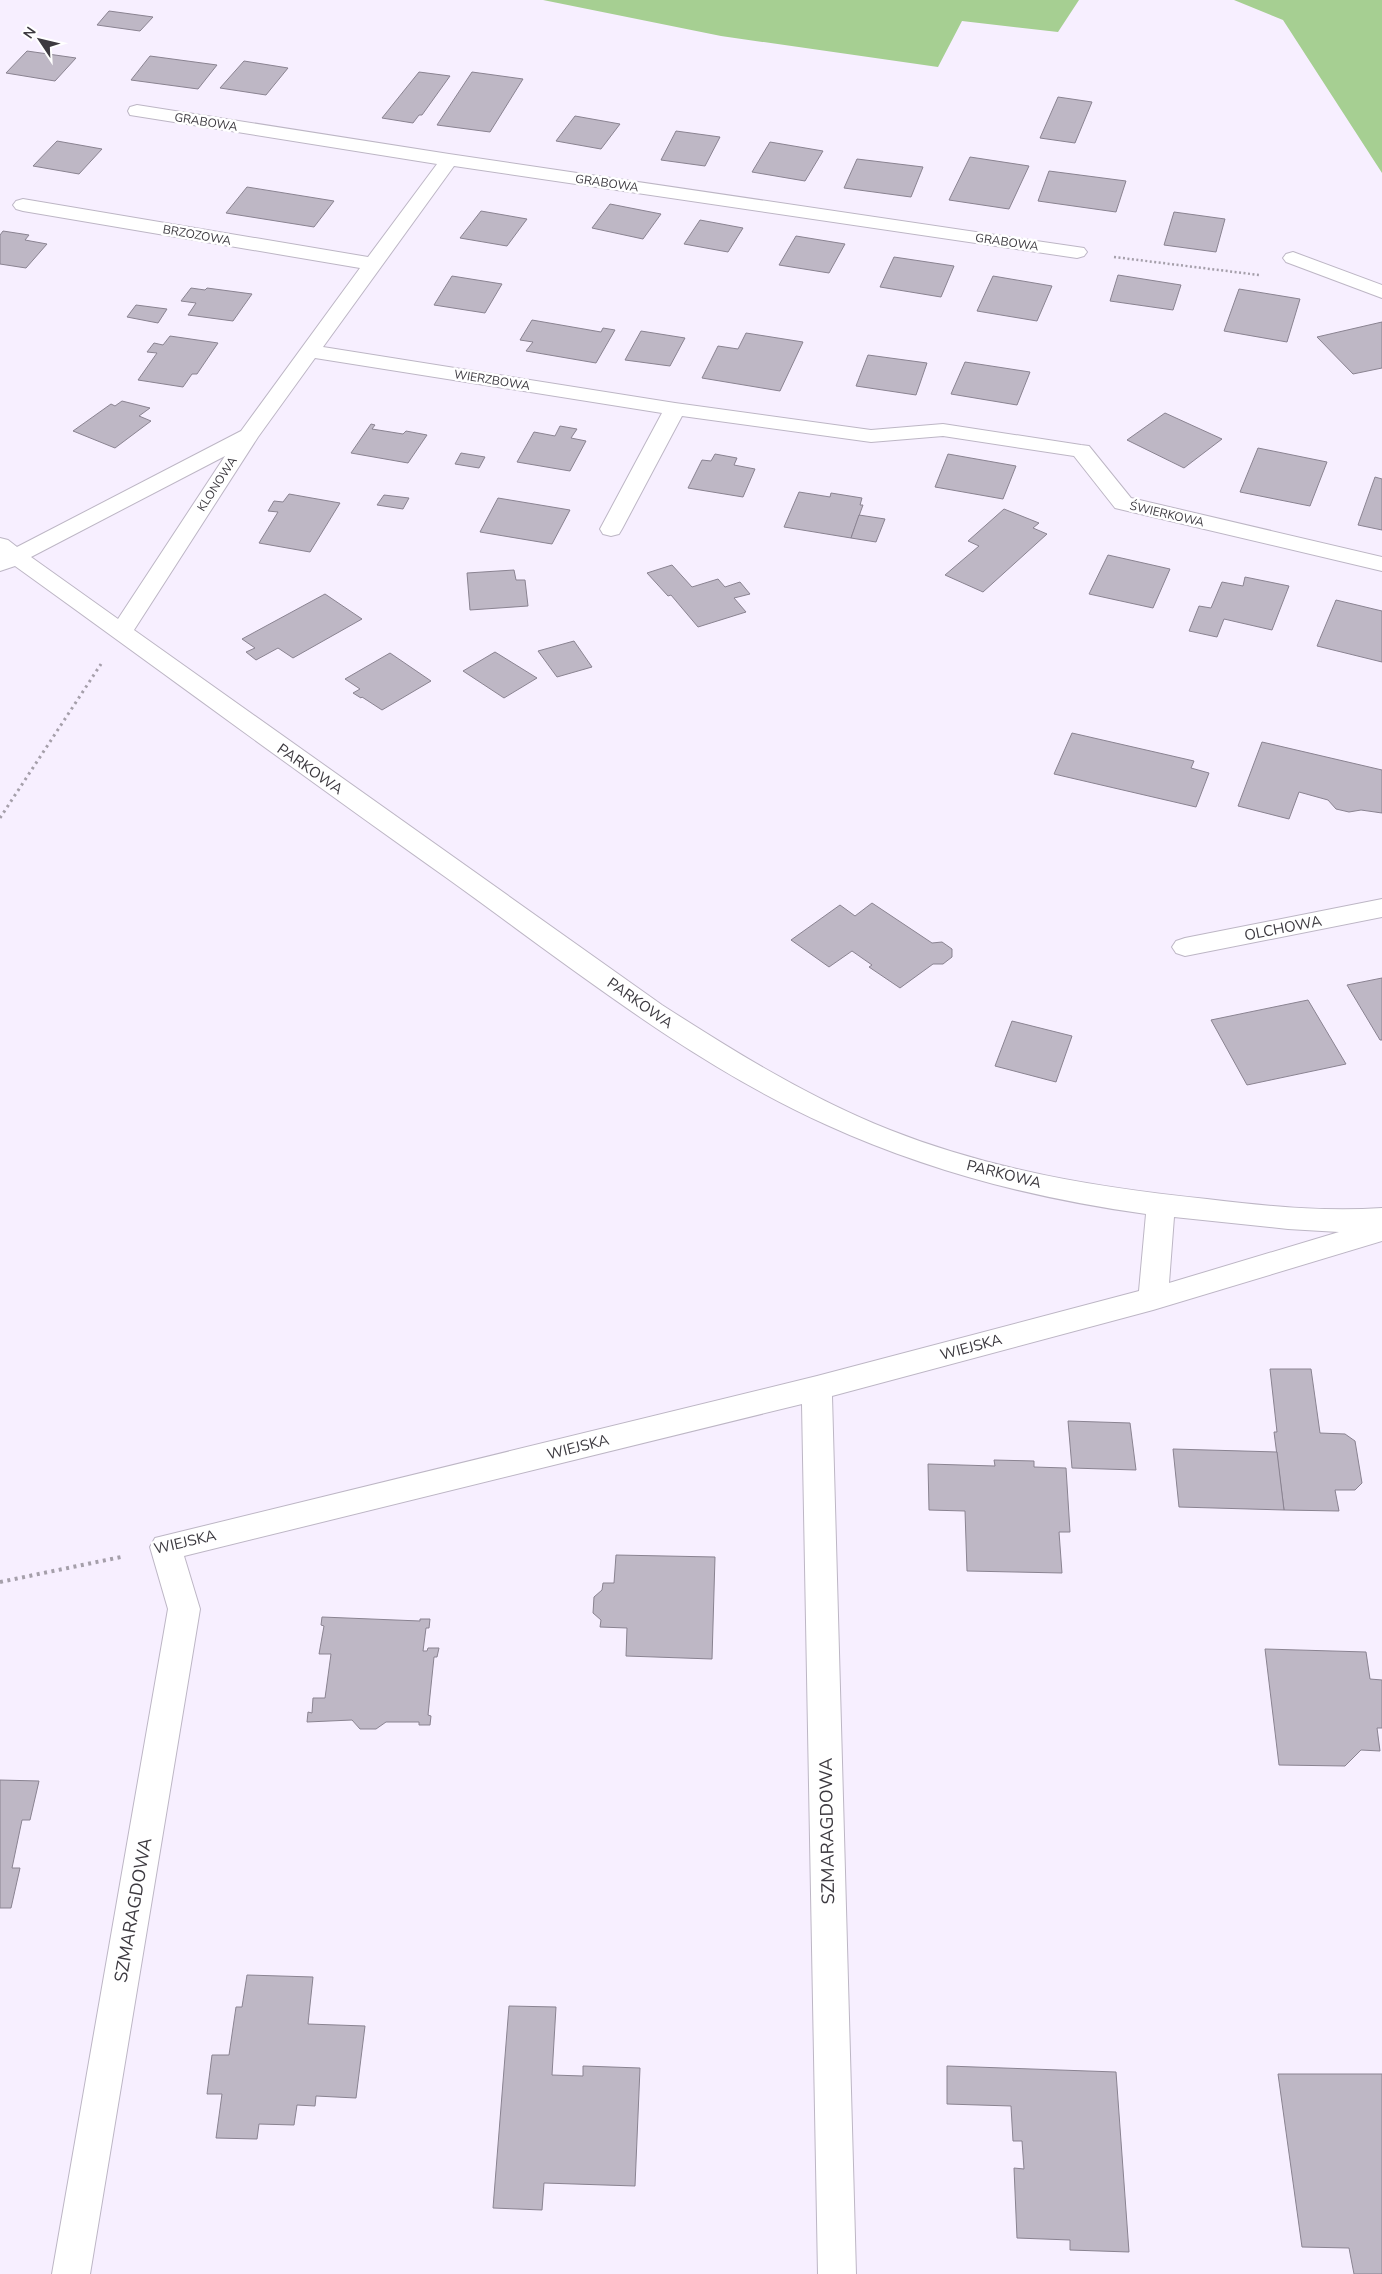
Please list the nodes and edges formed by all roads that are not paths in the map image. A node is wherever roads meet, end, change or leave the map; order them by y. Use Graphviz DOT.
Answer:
graph roads {
  1 [pos="137,111"];
  2 [pos="449,160"];
  3 [pos="23,205"];
  4 [pos="1077,252"];
  5 [pos="1294,258"];
  6 [pos="372,264"];
  7 [pos="1382,292"];
  8 [pos="309,351"];
  9 [pos="675,409"];
  10 [pos="943,430"];
  11 [pos="249,435"];
  12 [pos="610,529"];
  13 [pos="5,555"];
  14 [pos="1382,564"];
  15 [pos="121,633"];
  16 [pos="1382,908"];
  17 [pos="1185,947"];
  18 [pos="1160,1206"];
  19 [pos="1382,1219"];
  20 [pos="1382,1230"];
  21 [pos="1154,1299"];
  22 [pos="817,1388"];
  23 [pos="166,1547"];
  24 [pos="71,2274"];
  25 [pos="837,2274"];
  1 -- 2 [label="street, GRABOWA"];
  2 -- 4 [label="street, GRABOWA"];
  2 -- 6 [label="street, KLONOWA"];
  3 -- 6 [label="street, BRZOZOWA"];
  5 -- 7 [label="street"];
  6 -- 8 [label="street, KLONOWA"];
  8 -- 9 [label="street, WIERZBOWA"];
  8 -- 11 [label="street, KLONOWA"];
  9 -- 10 [label="street, WIERZBOWA"];
  9 -- 12 [label="street"];
  10 -- 14 [label="street, ŚWIERKOWA"];
  11 -- 13 [label="street"];
  11 -- 15 [label="street, KLONOWA"];
  13 -- 15 [label="street, PARKOWA"];
  15 -- 18 [label="street, PARKOWA"];
  16 -- 17 [label="street, OLCHOWA"];
  18 -- 19 [label="street, PARKOWA"];
  18 -- 21 [label="street"];
  20 -- 21 [label="street, WIEJSKA"];
  21 -- 22 [label="street, WIEJSKA"];
  22 -- 23 [label="street, WIEJSKA"];
  22 -- 25 [label="street, SZMARAGDOWA"];
  23 -- 24 [label="street, SZMARAGDOWA"];
}
